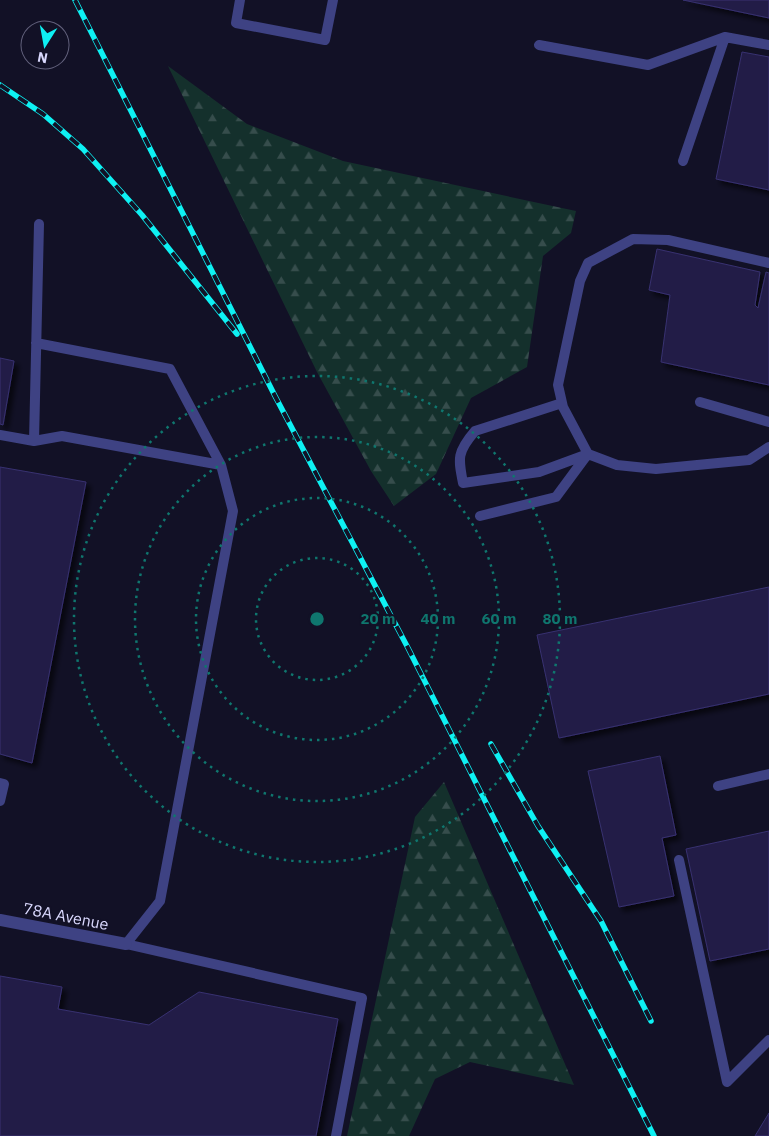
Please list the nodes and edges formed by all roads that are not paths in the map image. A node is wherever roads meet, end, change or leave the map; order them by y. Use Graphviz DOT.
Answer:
graph roads {
  1 [pos="240,0"];
  2 [pos="333,0"];
  3 [pos="725,37"];
  4 [pos="539,45"];
  5 [pos="769,45"];
  6 [pos="684,161"];
  7 [pos="39,224"];
  8 [pos="769,263"];
  9 [pos="36,343"];
  10 [pos="700,402"];
  11 [pos="562,403"];
  12 [pos="769,422"];
  13 [pos="0,435"];
  14 [pos="34,441"];
  15 [pos="769,447"];
  16 [pos="588,454"];
  17 [pos="221,466"];
  18 [pos="480,516"];
  19 [pos="769,774"];
  20 [pos="0,783"];
  21 [pos="718,786"];
  22 [pos="0,801"];
  23 [pos="679,860"];
  24 [pos="0,920"];
  25 [pos="126,944"];
  26 [pos="769,1040"];
  27 [pos="336,1136"];
  1 -- 2 [label="lane"];
  3 -- 4 [label="lane"];
  3 -- 5 [label="lane"];
  3 -- 6 [label="lane"];
  7 -- 9 [label="lane"];
  8 -- 11 [label="lane"];
  9 -- 14 [label="lane"];
  9 -- 17 [label="lane"];
  10 -- 12 [label="lane"];
  11 -- 16 [label="lane"];
  11 -- 16 [label="lane"];
  13 -- 14 [label="lane"];
  14 -- 17 [label="lane"];
  15 -- 16 [label="lane"];
  16 -- 18 [label="lane"];
  17 -- 25 [label="lane"];
  19 -- 21 [label="lane"];
  20 -- 22 [label="lane"];
  23 -- 26 [label="lane"];
  24 -- 25 [label="street, 78A Avenue"];
  25 -- 27 [label="lane"];
}
